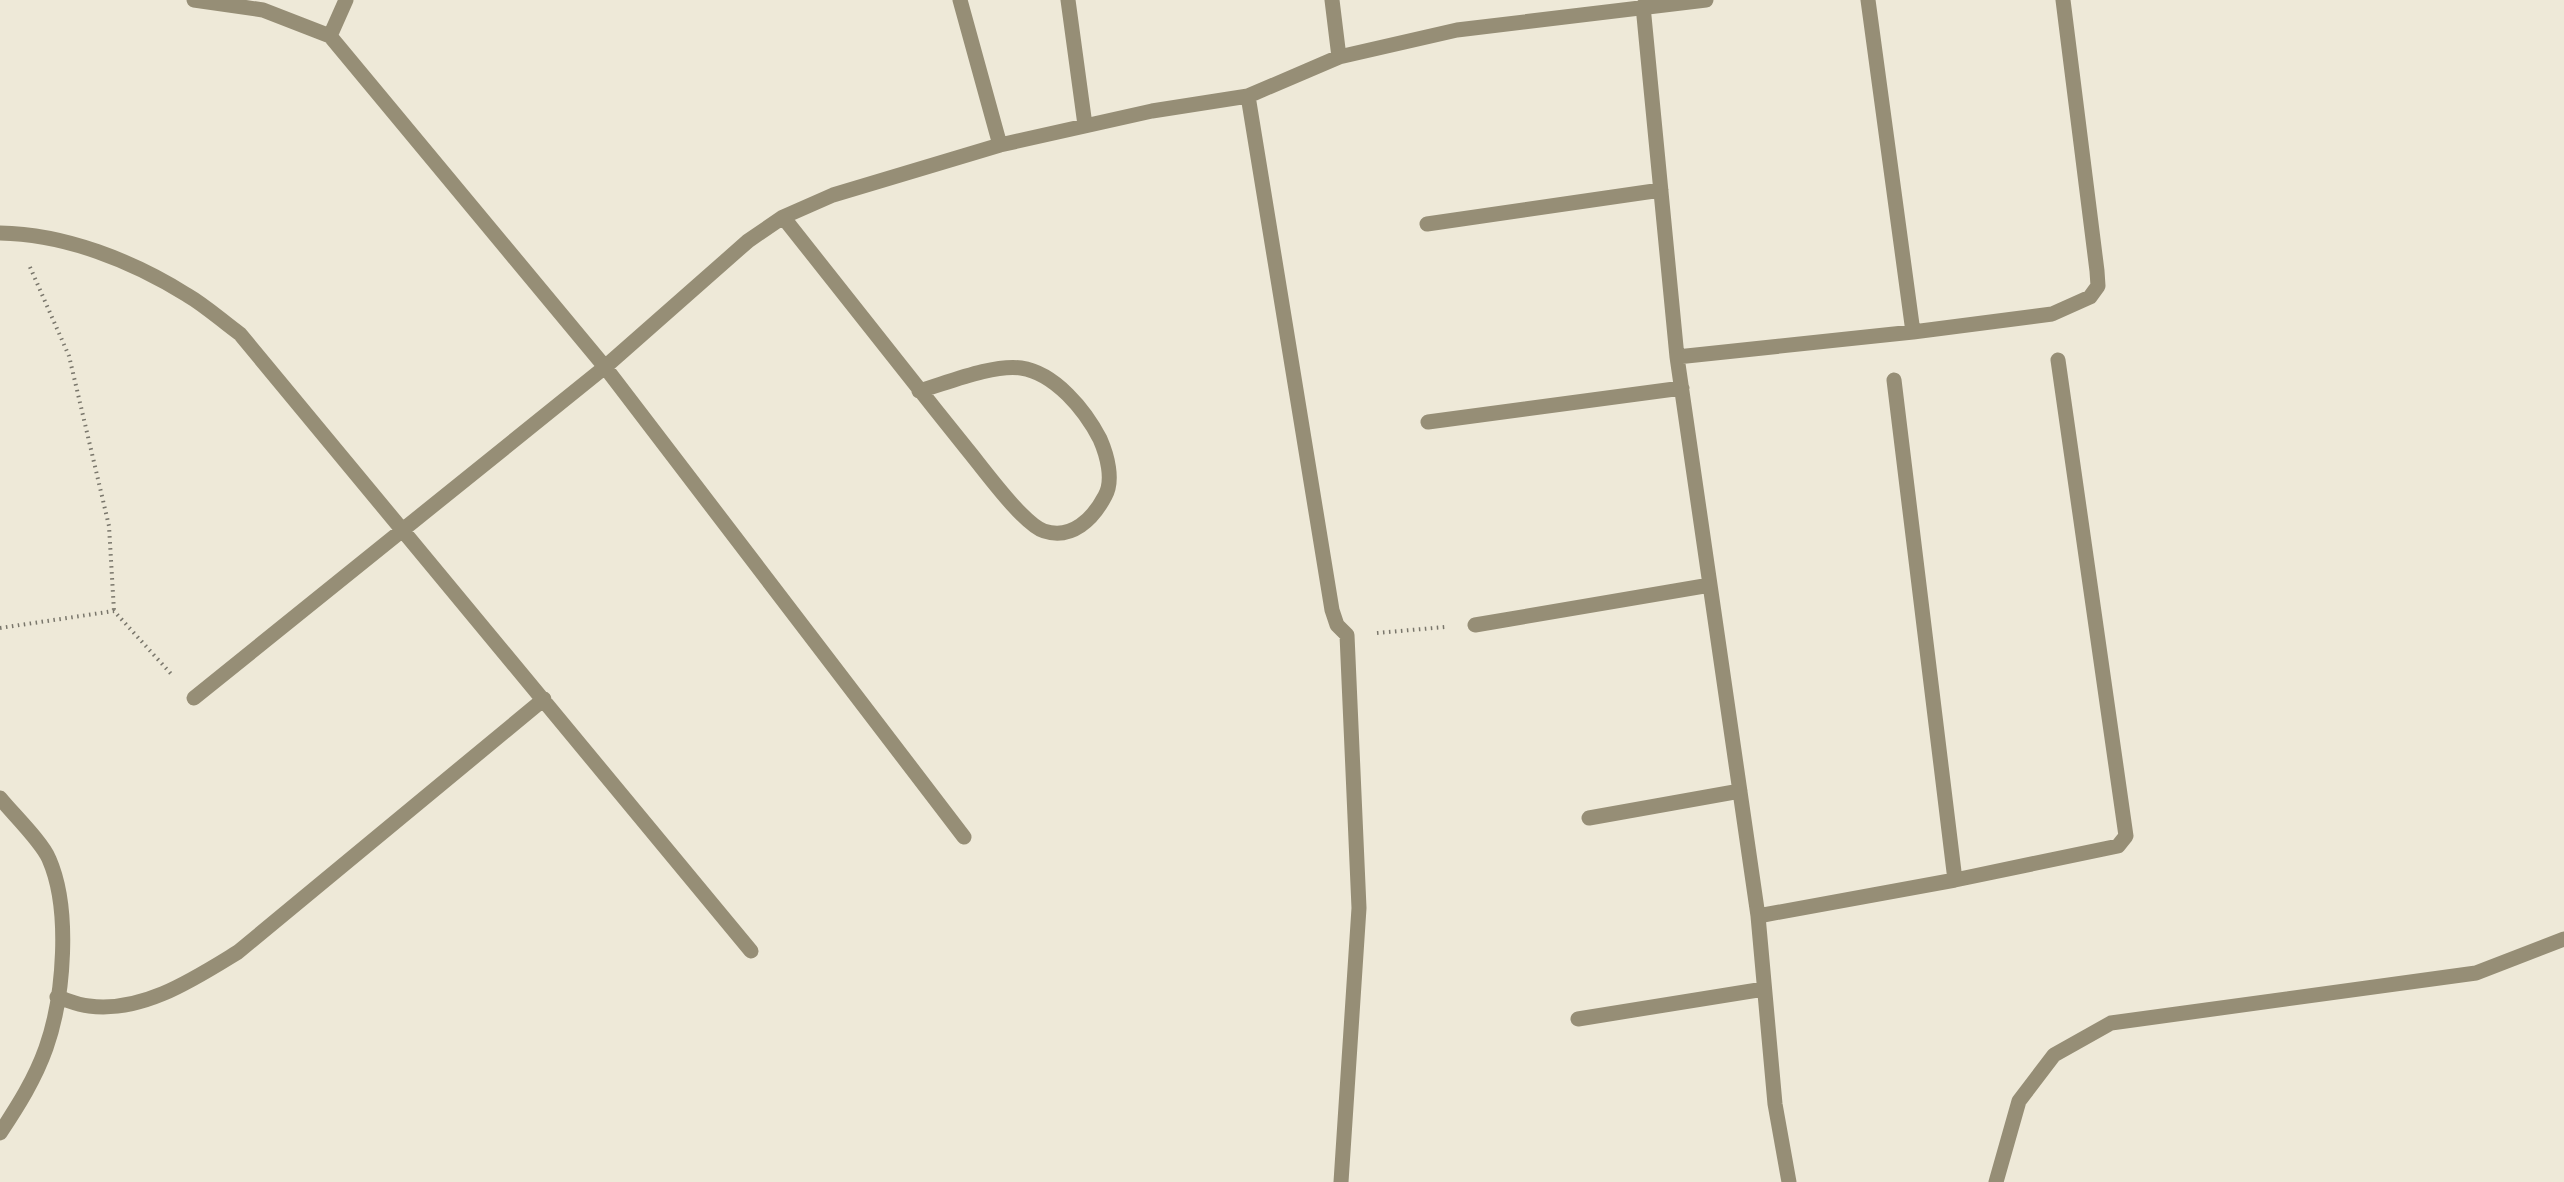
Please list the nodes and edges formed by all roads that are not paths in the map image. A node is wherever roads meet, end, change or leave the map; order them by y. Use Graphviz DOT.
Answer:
graph roads {
  1 [pos="194,0"];
  2 [pos="346,0"];
  3 [pos="960,0"];
  4 [pos="1068,0"];
  5 [pos="1332,0"];
  6 [pos="1706,0"];
  7 [pos="1868,0"];
  8 [pos="2063,0"];
  9 [pos="1643,6"];
  10 [pos="330,36"];
  11 [pos="1339,57"];
  12 [pos="1248,96"];
  13 [pos="1085,125"];
  14 [pos="1000,145"];
  15 [pos="1661,190"];
  16 [pos="783,217"];
  17 [pos="1427,224"];
  18 [pos="7,233"];
  19 [pos="1913,332"];
  20 [pos="1677,357"];
  21 [pos="2058,360"];
  22 [pos="605,367"];
  23 [pos="1894,380"];
  24 [pos="1682,388"];
  25 [pos="919,391"];
  26 [pos="1428,422"];
  27 [pos="402,529"];
  28 [pos="1710,585"];
  29 [pos="1475,625"];
  30 [pos="194,698"];
  31 [pos="544,699"];
  32 [pos="1740,791"];
  33 [pos="0,798"];
  34 [pos="1589,818"];
  35 [pos="964,837"];
  36 [pos="1955,880"];
  37 [pos="1758,916"];
  38 [pos="2564,939"];
  39 [pos="751,951"];
  40 [pos="1764,989"];
  41 [pos="57,997"];
  42 [pos="1578,1019"];
  43 [pos="0,1133"];
  44 [pos="1341,1182"];
  45 [pos="1789,1182"];
  46 [pos="1996,1182"];
  1 -- 10 [label="street"];
  2 -- 10 [label="street"];
  3 -- 14 [label="street"];
  4 -- 13 [label="street"];
  5 -- 11 [label="street"];
  6 -- 9 [label="street"];
  7 -- 19 [label="street"];
  8 -- 19 [label="street"];
  9 -- 11 [label="street"];
  9 -- 15 [label="street"];
  10 -- 22 [label="street"];
  11 -- 12 [label="street"];
  12 -- 13 [label="street"];
  12 -- 44 [label="street"];
  13 -- 14 [label="street"];
  14 -- 16 [label="street"];
  15 -- 17 [label="street"];
  15 -- 20 [label="street"];
  16 -- 22 [label="street"];
  16 -- 25 [label="street"];
  18 -- 27 [label="street"];
  19 -- 20 [label="street"];
  20 -- 24 [label="street"];
  21 -- 36 [label="street"];
  22 -- 27 [label="street"];
  22 -- 35 [label="street"];
  23 -- 36 [label="street"];
  24 -- 26 [label="street"];
  24 -- 28 [label="street"];
  25 -- 25 [label="street"];
  27 -- 30 [label="street"];
  27 -- 31 [label="street"];
  28 -- 29 [label="street"];
  28 -- 32 [label="street"];
  31 -- 39 [label="street"];
  31 -- 41 [label="street"];
  32 -- 34 [label="street"];
  32 -- 37 [label="street"];
  33 -- 41 [label="street"];
  36 -- 37 [label="street"];
  37 -- 40 [label="street"];
  38 -- 46 [label="street"];
  40 -- 42 [label="street"];
  40 -- 45 [label="street"];
  41 -- 43 [label="street"];
}
